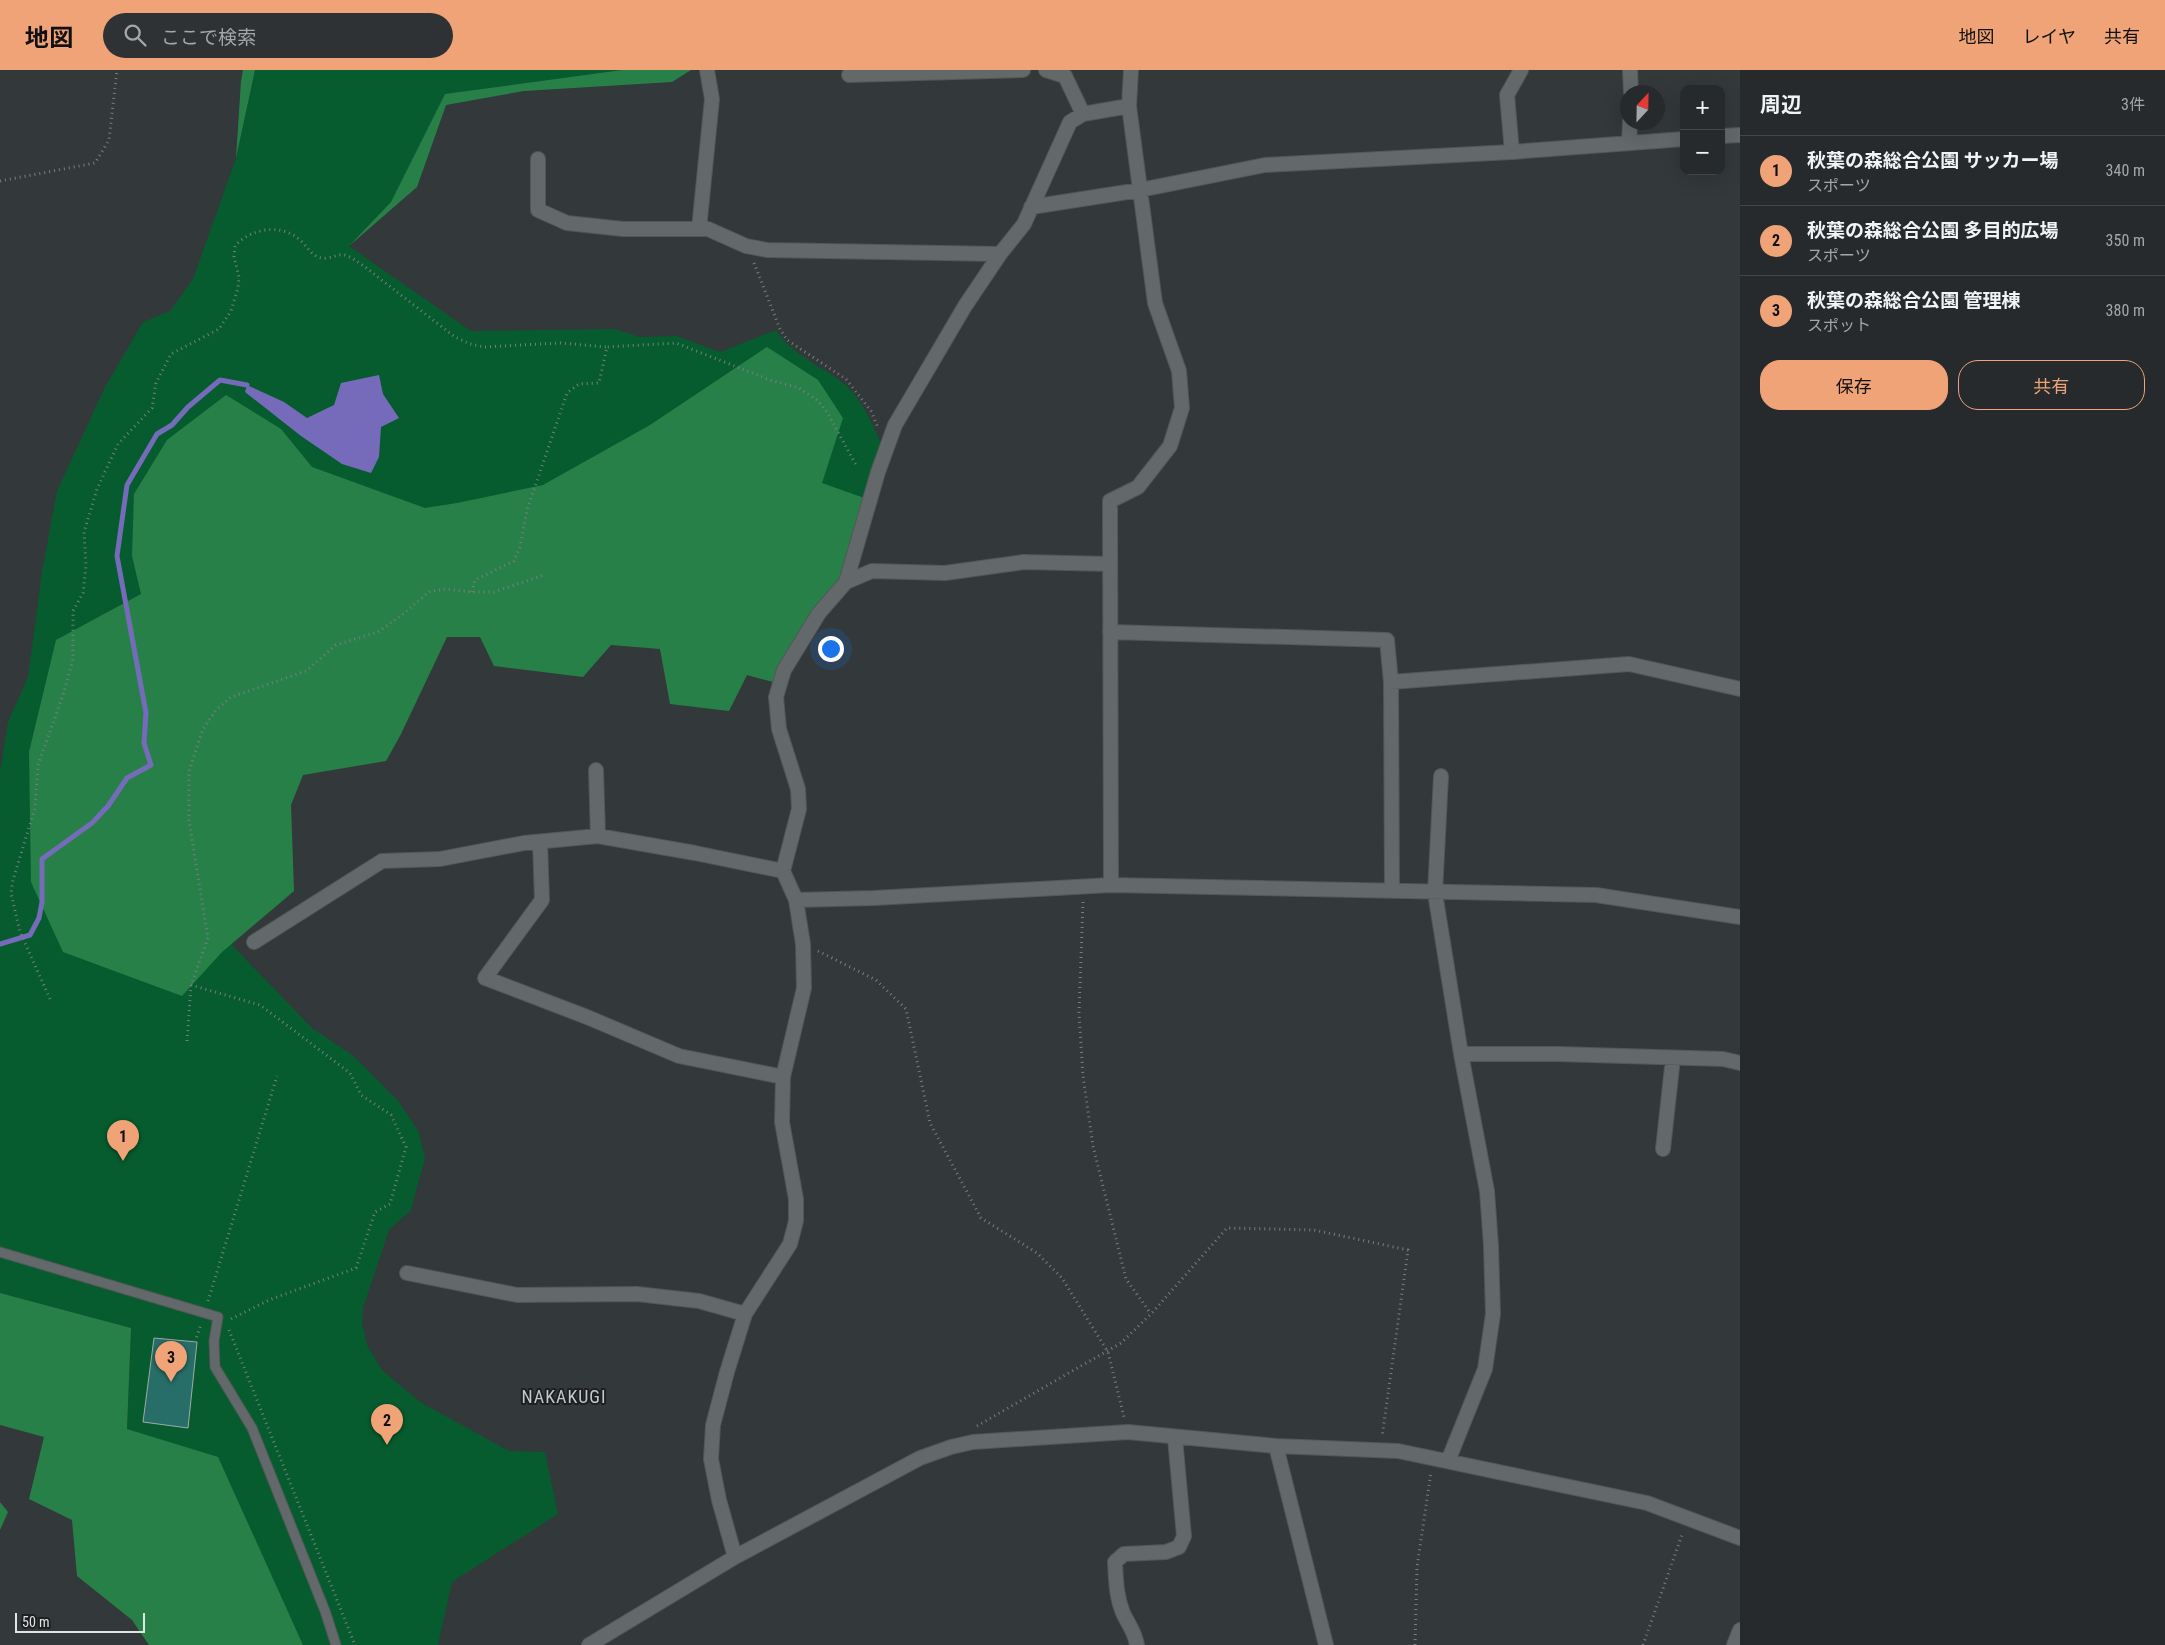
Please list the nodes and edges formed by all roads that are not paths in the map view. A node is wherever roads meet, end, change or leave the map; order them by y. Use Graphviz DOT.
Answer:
graph roads {
  1 [pos="708,70"];
  2 [pos="1023,70"];
  3 [pos="1046,70"];
  4 [pos="1131,70"];
  5 [pos="1521,70"];
  6 [pos="1630,70"];
  7 [pos="849,74"];
  8 [pos="1631,85"];
  9 [pos="1129,106"];
  10 [pos="1082,114"];
  11 [pos="1630,130"];
  12 [pos="1740,135"];
  13 [pos="1725,136"];
  14 [pos="1680,139"];
  15 [pos="1629,143"];
  16 [pos="1512,152"];
  17 [pos="538,159"];
  18 [pos="1140,190"];
  19 [pos="1031,207"];
  20 [pos="699,229"];
  21 [pos="1000,254"];
  22 [pos="1110,564"];
  23 [pos="846,582"];
  24 [pos="1110,632"];
  25 [pos="1391,682"];
  26 [pos="1740,689"];
  27 [pos="596,770"];
  28 [pos="1440,776"];
  29 [pos="598,836"];
  30 [pos="540,842"];
  31 [pos="783,871"];
  32 [pos="1111,886"];
  33 [pos="1392,891"];
  34 [pos="1435,893"];
  35 [pos="796,900"];
  36 [pos="1740,917"];
  37 [pos="254,942"];
  38 [pos="1461,1054"];
  39 [pos="1672,1058"];
  40 [pos="1740,1063"];
  41 [pos="783,1077"];
  42 [pos="1663,1149"];
  43 [pos="0,1252"];
  44 [pos="407,1273"];
  45 [pos="745,1314"];
  46 [pos="1175,1438"];
  47 [pos="1276,1446"];
  48 [pos="1448,1462"];
  49 [pos="1740,1538"];
  50 [pos="736,1557"];
  51 [pos="1740,1630"];
  52 [pos="336,1645"];
  53 [pos="589,1645"];
  54 [pos="1137,1645"];
  55 [pos="1326,1645"];
  56 [pos="1734,1645"];
  1 -- 20 [label="street"];
  2 -- 7 [label="street"];
  3 -- 10 [label="street"];
  4 -- 9 [label="street"];
  5 -- 16 [label="street"];
  6 -- 8 [label="street"];
  9 -- 10 [label="street"];
  9 -- 18 [label="street"];
  10 -- 19 [label="street"];
  11 -- 15 [label="street"];
  12 -- 13 [label="street"];
  14 -- 15 [label="street"];
  15 -- 16 [label="street"];
  16 -- 18 [label="street"];
  17 -- 20 [label="street"];
  18 -- 19 [label="street"];
  18 -- 22 [label="street"];
  19 -- 21 [label="street"];
  20 -- 21 [label="street"];
  21 -- 23 [label="street"];
  22 -- 23 [label="street"];
  22 -- 24 [label="street"];
  23 -- 31 [label="street"];
  24 -- 25 [label="street"];
  24 -- 32 [label="street"];
  25 -- 26 [label="street"];
  25 -- 33 [label="street"];
  27 -- 29 [label="street"];
  28 -- 34 [label="street"];
  29 -- 30 [label="street"];
  29 -- 31 [label="street"];
  30 -- 37 [label="street"];
  30 -- 41 [label="street"];
  31 -- 35 [label="street"];
  32 -- 33 [label="street"];
  32 -- 35 [label="street"];
  33 -- 34 [label="street"];
  34 -- 36 [label="street"];
  34 -- 38 [label="street"];
  35 -- 41 [label="street"];
  38 -- 39 [label="street"];
  38 -- 48 [label="street"];
  39 -- 40 [label="street"];
  39 -- 42 [label="street"];
  41 -- 45 [label="street"];
  43 -- 52 [label="lane"];
  44 -- 45 [label="street"];
  45 -- 50 [label="street"];
  46 -- 47 [label="street"];
  46 -- 50 [label="street"];
  46 -- 54 [label="street"];
  47 -- 48 [label="street"];
  47 -- 55 [label="street"];
  48 -- 49 [label="street"];
  50 -- 53 [label="street"];
  51 -- 56 [label="street"];
}
